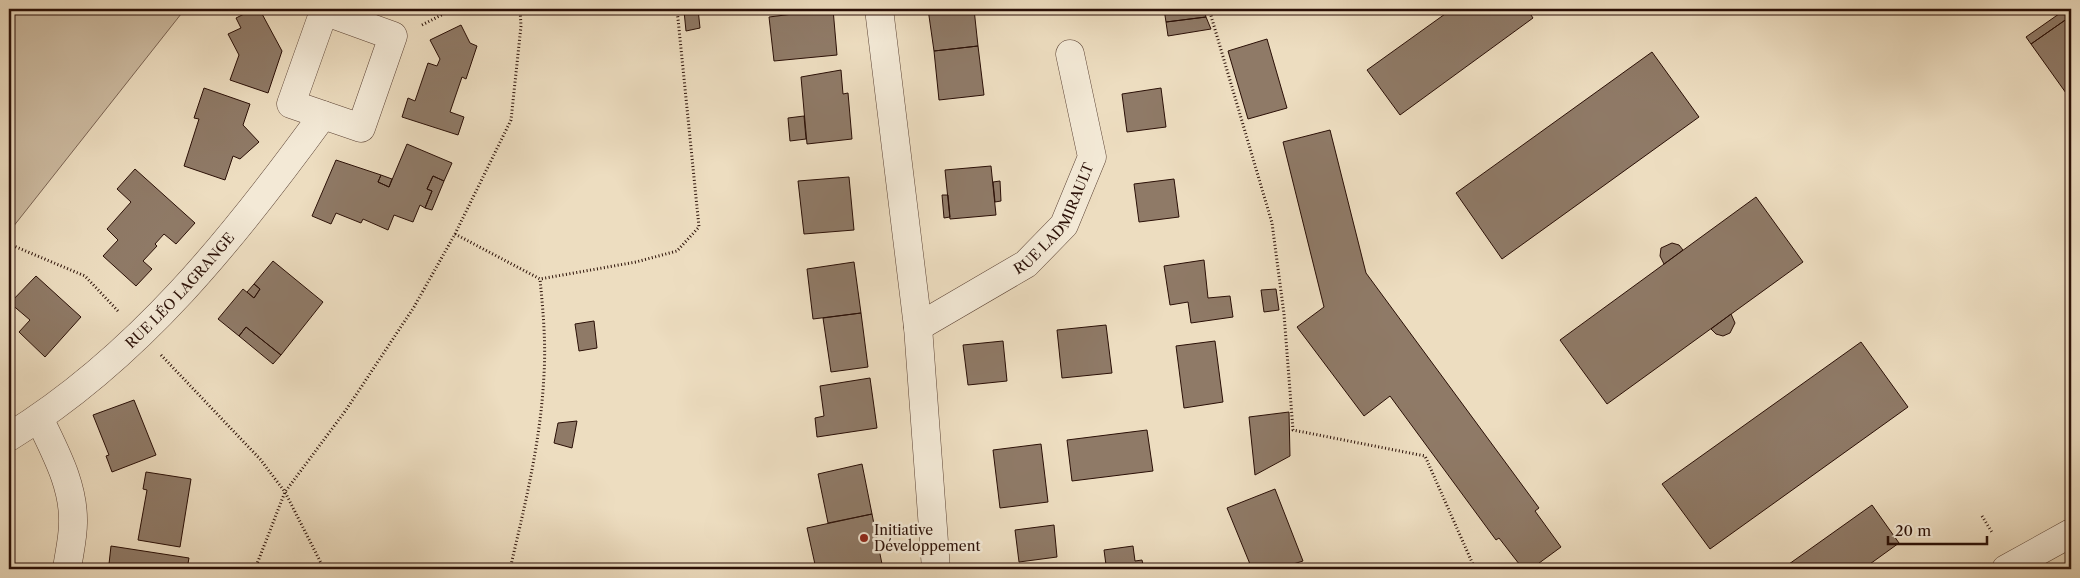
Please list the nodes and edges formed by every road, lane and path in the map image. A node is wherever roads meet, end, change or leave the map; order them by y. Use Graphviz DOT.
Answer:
graph roads {
  1 [pos="520,9"];
  2 [pos="677,9"];
  3 [pos="879,9"];
  4 [pos="1209,9"];
  5 [pos="1070,54"];
  6 [pos="323,115"];
  7 [pos="455,234"];
  8 [pos="9,244"];
  9 [pos="540,279"];
  10 [pos="918,328"];
  11 [pos="140,334"];
  12 [pos="39,418"];
  13 [pos="9,436"];
  14 [pos="285,492"];
  15 [pos="1982,516"];
  16 [pos="2071,533"];
  17 [pos="1993,534"];
  18 [pos="67,569"];
  19 [pos="255,569"];
  20 [pos="324,569"];
  21 [pos="510,569"];
  22 [pos="936,569"];
  23 [pos="1475,569"];
  24 [pos="2006,569"];
  1 -- 7 [label="path"];
  2 -- 9 [label="path"];
  3 -- 10 [label="street"];
  4 -- 23 [label="path"];
  5 -- 10 [label="street, RUE LADMIRAULT"];
  6 -- 11 [label="street, RUE LÉO LAGRANGE"];
  7 -- 9 [label="path"];
  7 -- 14 [label="path"];
  8 -- 11 [label="path"];
  9 -- 21 [label="path"];
  10 -- 22 [label="street"];
  11 -- 12 [label="street, RUE LÉO LAGRANGE"];
  11 -- 14 [label="path"];
  12 -- 13 [label="street, RUE LÉO LAGRANGE"];
  12 -- 18 [label="street"];
  14 -- 19 [label="path"];
  14 -- 20 [label="path"];
  15 -- 17 [label="path"];
  16 -- 24 [label="street"];
}
